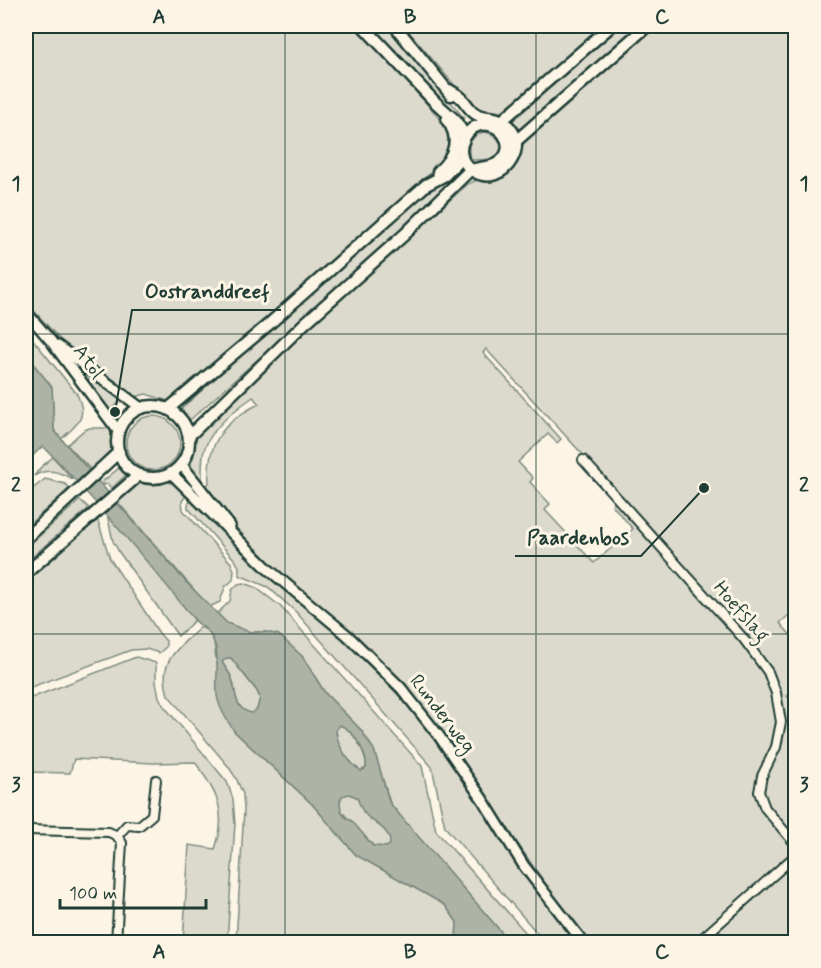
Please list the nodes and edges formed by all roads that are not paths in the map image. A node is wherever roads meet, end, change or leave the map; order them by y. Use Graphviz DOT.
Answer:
graph roads {
  1 [pos="363,26"];
  2 [pos="395,26"];
  3 [pos="611,26"];
  4 [pos="647,26"];
  5 [pos="435,102"];
  6 [pos="482,121"];
  7 [pos="498,124"];
  8 [pos="465,136"];
  9 [pos="516,141"];
  10 [pos="462,157"];
  11 [pos="474,172"];
  12 [pos="426,185"];
  13 [pos="26,312"];
  14 [pos="51,341"];
  15 [pos="141,408"];
  16 [pos="168,409"];
  17 [pos="118,432"];
  18 [pos="189,436"];
  19 [pos="118,452"];
  20 [pos="583,459"];
  21 [pos="182,465"];
  22 [pos="171,473"];
  23 [pos="139,475"];
  24 [pos="26,538"];
  25 [pos="237,538"];
  26 [pos="26,573"];
  27 [pos="156,780"];
  28 [pos="26,830"];
  29 [pos="117,836"];
  30 [pos="795,845"];
  31 [pos="795,855"];
  32 [pos="116,942"];
  33 [pos="583,942"];
  34 [pos="698,942"];
  1 -- 5 [label="main road"];
  2 -- 6 [label="main road"];
  3 -- 7 [label="main road"];
  4 -- 9 [label="main road"];
  5 -- 8 [label="main road"];
  5 -- 12 [label="main road"];
  6 -- 7 [label="main road"];
  6 -- 8 [label="main road"];
  7 -- 9 [label="main road"];
  7 -- 11 [label="main road"];
  8 -- 10 [label="main road"];
  9 -- 11 [label="main road"];
  10 -- 11 [label="main road"];
  10 -- 12 [label="main road"];
  11 -- 18 [label="main road"];
  12 -- 16 [label="main road"];
  13 -- 14 [label="street, Atol"];
  14 -- 15 [label="street, Atol"];
  14 -- 17 [label="street, Atol"];
  15 -- 16 [label="main road"];
  15 -- 17 [label="main road"];
  16 -- 18 [label="main road"];
  17 -- 19 [label="main road"];
  18 -- 21 [label="main road"];
  19 -- 23 [label="main road"];
  19 -- 24 [label="main road"];
  20 -- 30 [label="street, Hoefslag"];
  21 -- 22 [label="main road"];
  21 -- 25 [label="street, Runderweg"];
  22 -- 23 [label="main road"];
  22 -- 25 [label="street, Runderweg"];
  23 -- 26 [label="main road"];
  25 -- 33 [label="street, Runderweg"];
  27 -- 29 [label="street"];
  28 -- 29 [label="street"];
  29 -- 32 [label="street"];
  31 -- 34 [label="street"];
}
